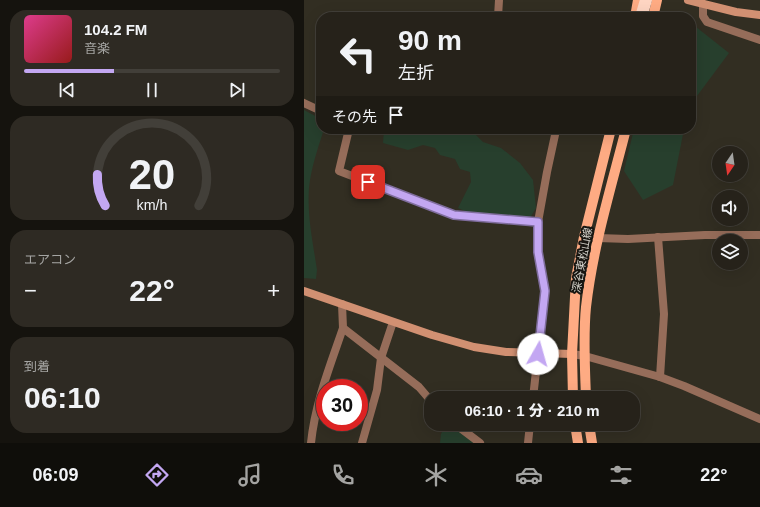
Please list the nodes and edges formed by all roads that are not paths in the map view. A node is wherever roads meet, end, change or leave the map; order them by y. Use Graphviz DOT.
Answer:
graph roads {
  1 [pos="499,0"];
  2 [pos="638,0"];
  3 [pos="646,0"];
  4 [pos="657,0"];
  5 [pos="688,0"];
  6 [pos="703,4"];
  7 [pos="498,12"];
  8 [pos="636,12"];
  9 [pos="642,12"];
  10 [pos="654,12"];
  11 [pos="760,15"];
  12 [pos="760,40"];
  13 [pos="304,103"];
  14 [pos="316,109"];
  15 [pos="348,134"];
  16 [pos="555,134"];
  17 [pos="609,134"];
  18 [pos="625,134"];
  19 [pos="538,222"];
  20 [pos="760,235"];
  21 [pos="658,237"];
  22 [pos="598,238"];
  23 [pos="304,291"];
  24 [pos="342,304"];
  25 [pos="393,322"];
  26 [pos="343,328"];
  27 [pos="538,354"];
  28 [pos="572,354"];
  29 [pos="585,356"];
  30 [pos="381,358"];
  31 [pos="660,377"];
  32 [pos="534,391"];
  33 [pos="573,391"];
  34 [pos="586,391"];
  35 [pos="424,393"];
  36 [pos="760,419"];
  37 [pos="465,431"];
  38 [pos="529,431"];
  39 [pos="576,431"];
  40 [pos="590,431"];
  41 [pos="311,443"];
  42 [pos="362,443"];
  43 [pos="480,443"];
  44 [pos="528,443"];
  45 [pos="578,443"];
  46 [pos="592,443"];
  1 -- 7 [label="street"];
  2 -- 8 [label="main road"];
  3 -- 9 [label="highway"];
  4 -- 10 [label="main road"];
  5 -- 6 [label="street"];
  6 -- 11 [label="street"];
  6 -- 12 [label="street"];
  13 -- 14 [label="street"];
  15 -- 19 [label="street"];
  16 -- 19 [label="street"];
  17 -- 28 [label="main road, 深谷東松山線"];
  18 -- 22 [label="main road, 深谷東松山線"];
  19 -- 27 [label="street"];
  20 -- 21 [label="street"];
  21 -- 22 [label="street"];
  21 -- 31 [label="street"];
  22 -- 29 [label="main road, 深谷東松山線"];
  23 -- 24 [label="street"];
  24 -- 25 [label="street"];
  24 -- 26 [label="street"];
  25 -- 27 [label="street"];
  25 -- 30 [label="street"];
  26 -- 30 [label="street"];
  26 -- 41 [label="street"];
  27 -- 28 [label="street"];
  27 -- 32 [label="street"];
  28 -- 29 [label="street"];
  28 -- 33 [label="main road, 深谷東松山線"];
  29 -- 31 [label="street"];
  29 -- 34 [label="main road, 深谷東松山線"];
  30 -- 35 [label="street"];
  30 -- 42 [label="street"];
  31 -- 36 [label="street"];
  37 -- 43 [label="street"];
  38 -- 44 [label="street"];
  39 -- 45 [label="main road"];
  40 -- 46 [label="main road"];
}
